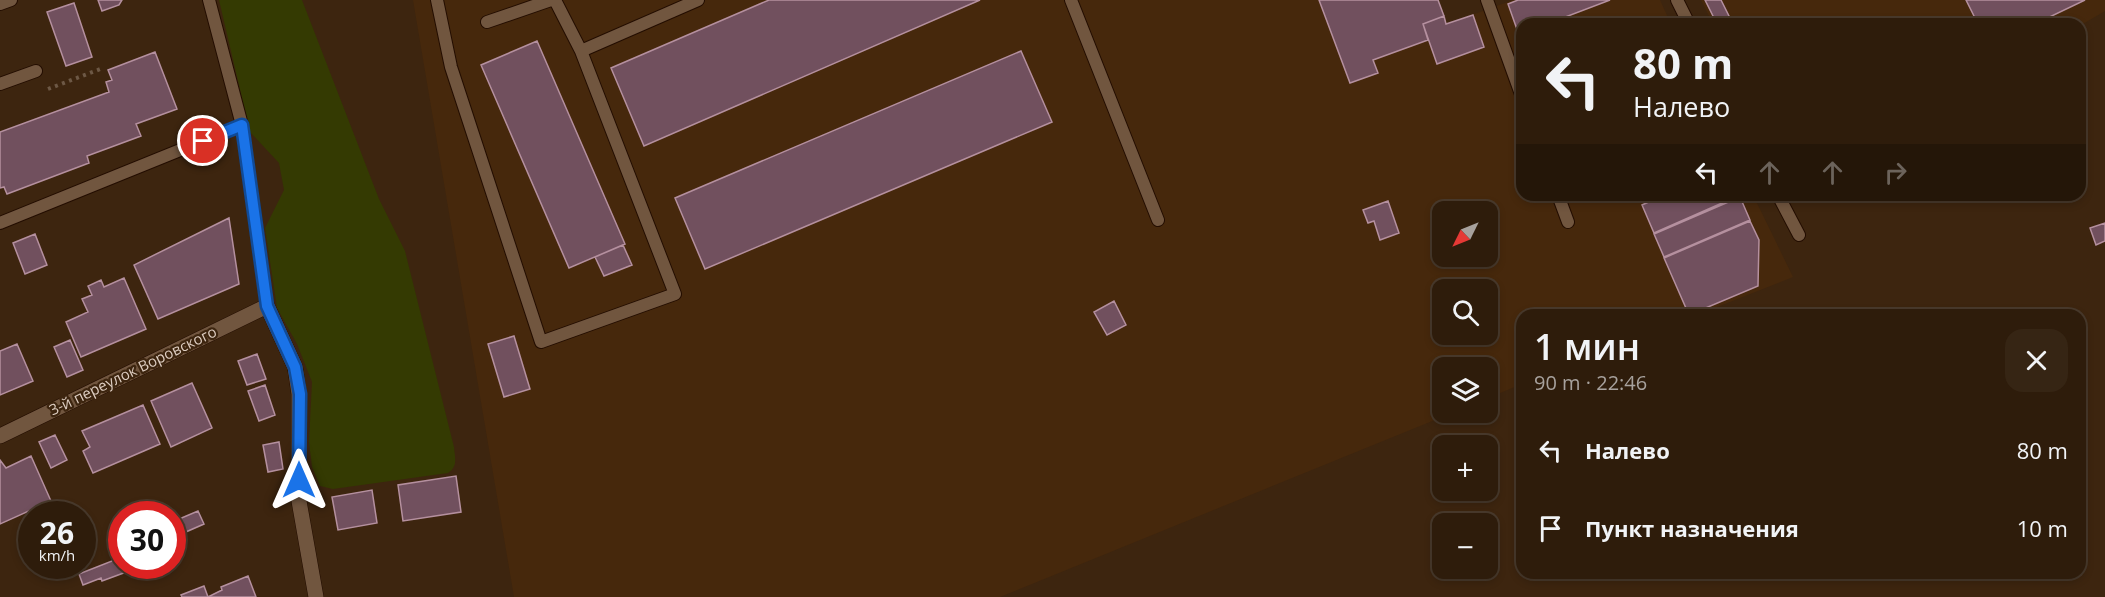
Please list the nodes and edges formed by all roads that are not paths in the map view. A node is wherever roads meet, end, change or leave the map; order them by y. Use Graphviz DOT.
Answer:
graph roads {
  1 [pos="12,0"];
  2 [pos="209,0"];
  3 [pos="437,0"];
  4 [pos="553,0"];
  5 [pos="698,0"];
  6 [pos="1071,0"];
  7 [pos="1487,0"];
  8 [pos="1677,0"];
  9 [pos="0,4"];
  10 [pos="1686,18"];
  11 [pos="487,22"];
  12 [pos="581,51"];
  13 [pos="36,71"];
  14 [pos="1516,80"];
  15 [pos="0,84"];
  16 [pos="242,125"];
  17 [pos="1560,201"];
  18 [pos="1781,201"];
  19 [pos="1158,219"];
  20 [pos="1568,222"];
  21 [pos="0,223"];
  22 [pos="1799,235"];
  23 [pos="267,306"];
  24 [pos="0,436"];
  25 [pos="316,597"];
  1 -- 9 [label="lane"];
  2 -- 16 [label="lane"];
  3 -- 12 [label="lane"];
  4 -- 11 [label="lane"];
  4 -- 12 [label="lane"];
  5 -- 12 [label="lane"];
  6 -- 19 [label="lane"];
  7 -- 14 [label="lane"];
  8 -- 10 [label="lane"];
  13 -- 15 [label="lane"];
  16 -- 21 [label="lane"];
  16 -- 23 [label="lane"];
  17 -- 20 [label="lane"];
  18 -- 22 [label="lane"];
  23 -- 24 [label="street, 3-й переулок Воровского"];
  23 -- 25 [label="street"];
}
